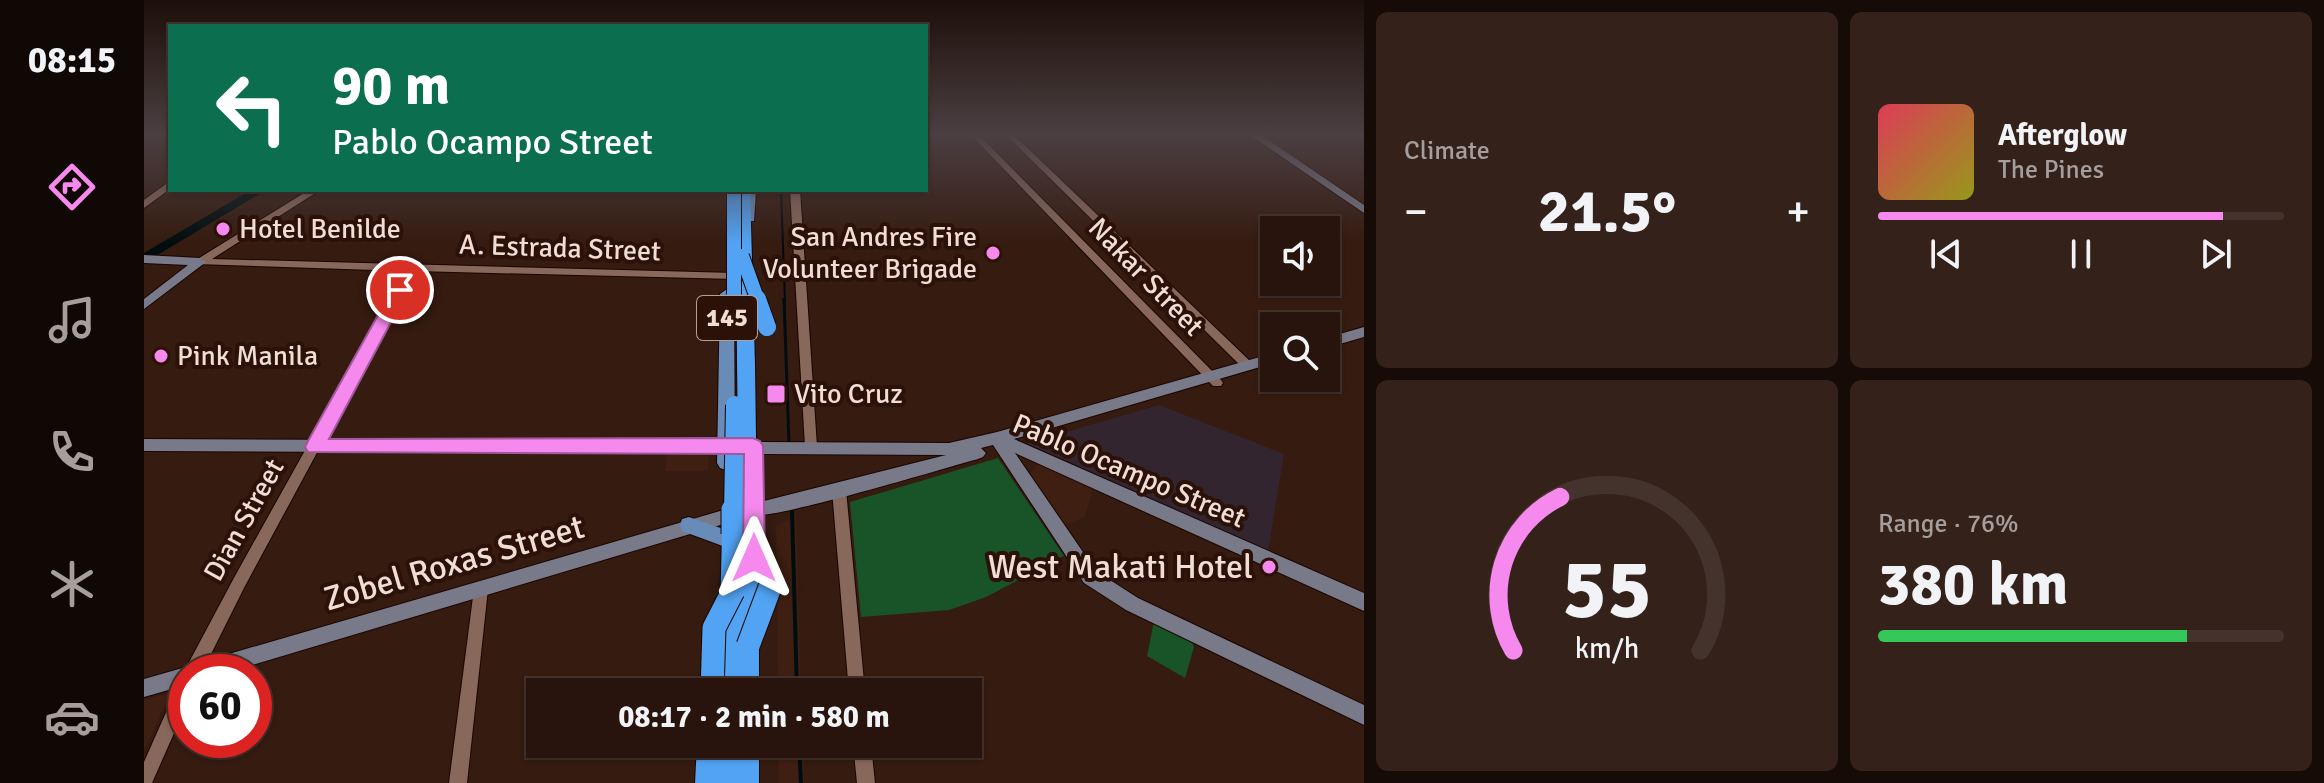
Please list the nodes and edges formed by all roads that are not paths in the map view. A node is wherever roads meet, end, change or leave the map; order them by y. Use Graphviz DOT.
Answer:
graph roads {
  1 [pos="1010,172"];
  2 [pos="1048,172"];
  3 [pos="1310,172"];
  4 [pos="1314,172"];
  5 [pos="168,186"];
  6 [pos="312,192"];
  7 [pos="732,192"];
  8 [pos="732,192"];
  9 [pos="743,192"];
  10 [pos="750,192"];
  11 [pos="795,192"];
  12 [pos="144,205"];
  13 [pos="1364,207"];
  14 [pos="147,259"];
  15 [pos="200,262"];
  16 [pos="412,268"];
  17 [pos="735,270"];
  18 [pos="144,305"];
  19 [pos="767,327"];
  20 [pos="1364,332"];
  21 [pos="1340,339"];
  22 [pos="1364,342"];
  23 [pos="1340,349"];
  24 [pos="1260,362"];
  25 [pos="1247,365"];
  26 [pos="1260,370"];
  27 [pos="1213,380"];
  28 [pos="1002,443"];
  29 [pos="144,445"];
  30 [pos="739,446"];
  31 [pos="315,447"];
  32 [pos="811,447"];
  33 [pos="1041,459"];
  34 [pos="1021,475"];
  35 [pos="839,490"];
  36 [pos="740,513"];
  37 [pos="689,525"];
  38 [pos="728,539"];
  39 [pos="772,582"];
  40 [pos="481,589"];
  41 [pos="733,591"];
  42 [pos="1364,602"];
  43 [pos="748,646"];
  44 [pos="206,654"];
  45 [pos="258,654"];
  46 [pos="712,678"];
  47 [pos="730,678"];
  48 [pos="730,678"];
  49 [pos="747,678"];
  50 [pos="752,678"];
  51 [pos="856,678"];
  52 [pos="168,681"];
  53 [pos="144,688"];
  54 [pos="1364,715"];
  55 [pos="168,728"];
  56 [pos="709,758"];
  57 [pos="728,758"];
  58 [pos="746,758"];
  59 [pos="753,758"];
  60 [pos="863,758"];
  61 [pos="144,782"];
  62 [pos="458,783"];
  63 [pos="708,783"];
  64 [pos="728,783"];
  65 [pos="746,783"];
  66 [pos="753,783"];
  67 [pos="866,783"];
  1 -- 27 [label="street, Nakar Street"];
  2 -- 25 [label="street"];
  3 -- 13 [label="main road"];
  4 -- 13 [label="main road"];
  5 -- 12 [label="street"];
  6 -- 15 [label="street"];
  7 -- 17 [label="main road, 145"];
  8 -- 41 [label="highway, bridge"];
  9 -- 17 [label="highway"];
  10 -- 30 [label="main road, 145"];
  11 -- 32 [label="street"];
  14 -- 15 [label="main road, A. Estrada Street"];
  15 -- 16 [label="street, A. Estrada Street"];
  15 -- 18 [label="main road"];
  16 -- 17 [label="street, A. Estrada Street"];
  16 -- 31 [label="street, Dian Street"];
  17 -- 19 [label="highway, bridge"];
  17 -- 30 [label="main road, 145"];
  17 -- 43 [label="highway, bridge"];
  20 -- 21 [label="main road"];
  22 -- 23 [label="main road"];
  24 -- 25 [label="main road, Zobel Roxas Street"];
  25 -- 27 [label="main road, Zobel Roxas Street"];
  26 -- 27 [label="main road, Zobel Roxas Street"];
  27 -- 28 [label="main road, Zobel Roxas Street"];
  28 -- 32 [label="main road, Pablo Ocampo Street"];
  28 -- 33 [label="main road, Pablo Ocampo Street"];
  28 -- 34 [label="main road"];
  28 -- 35 [label="main road, Zobel Roxas Street"];
  29 -- 31 [label="main road, Pablo Ocampo Street"];
  30 -- 31 [label="main road, Pablo Ocampo Street"];
  30 -- 32 [label="main road, Pablo Ocampo Street"];
  30 -- 36 [label="main road, 145"];
  30 -- 36 [label="main road, 145"];
  31 -- 44 [label="street, Dian Street"];
  33 -- 34 [label="main road"];
  33 -- 42 [label="main road, Pablo Ocampo Street"];
  34 -- 54 [label="main road"];
  35 -- 36 [label="main road, Zobel Roxas Street"];
  35 -- 51 [label="street"];
  36 -- 37 [label="main road, Zobel Roxas Street"];
  36 -- 38 [label="main road, 145"];
  36 -- 50 [label="main road, 145"];
  37 -- 38 [label="main road"];
  37 -- 40 [label="main road, Zobel Roxas Street"];
  38 -- 48 [label="main road, 145"];
  39 -- 43 [label="highway, bridge"];
  40 -- 45 [label="main road, Zobel Roxas Street"];
  40 -- 62 [label="street"];
  41 -- 46 [label="highway, bridge"];
  41 -- 47 [label="highway"];
  43 -- 49 [label="highway"];
  52 -- 53 [label="main road"];
  55 -- 61 [label="street"];
  56 -- 63 [label="highway"];
  57 -- 64 [label="highway"];
  58 -- 65 [label="highway"];
  59 -- 66 [label="main road"];
  60 -- 67 [label="street"];
}
